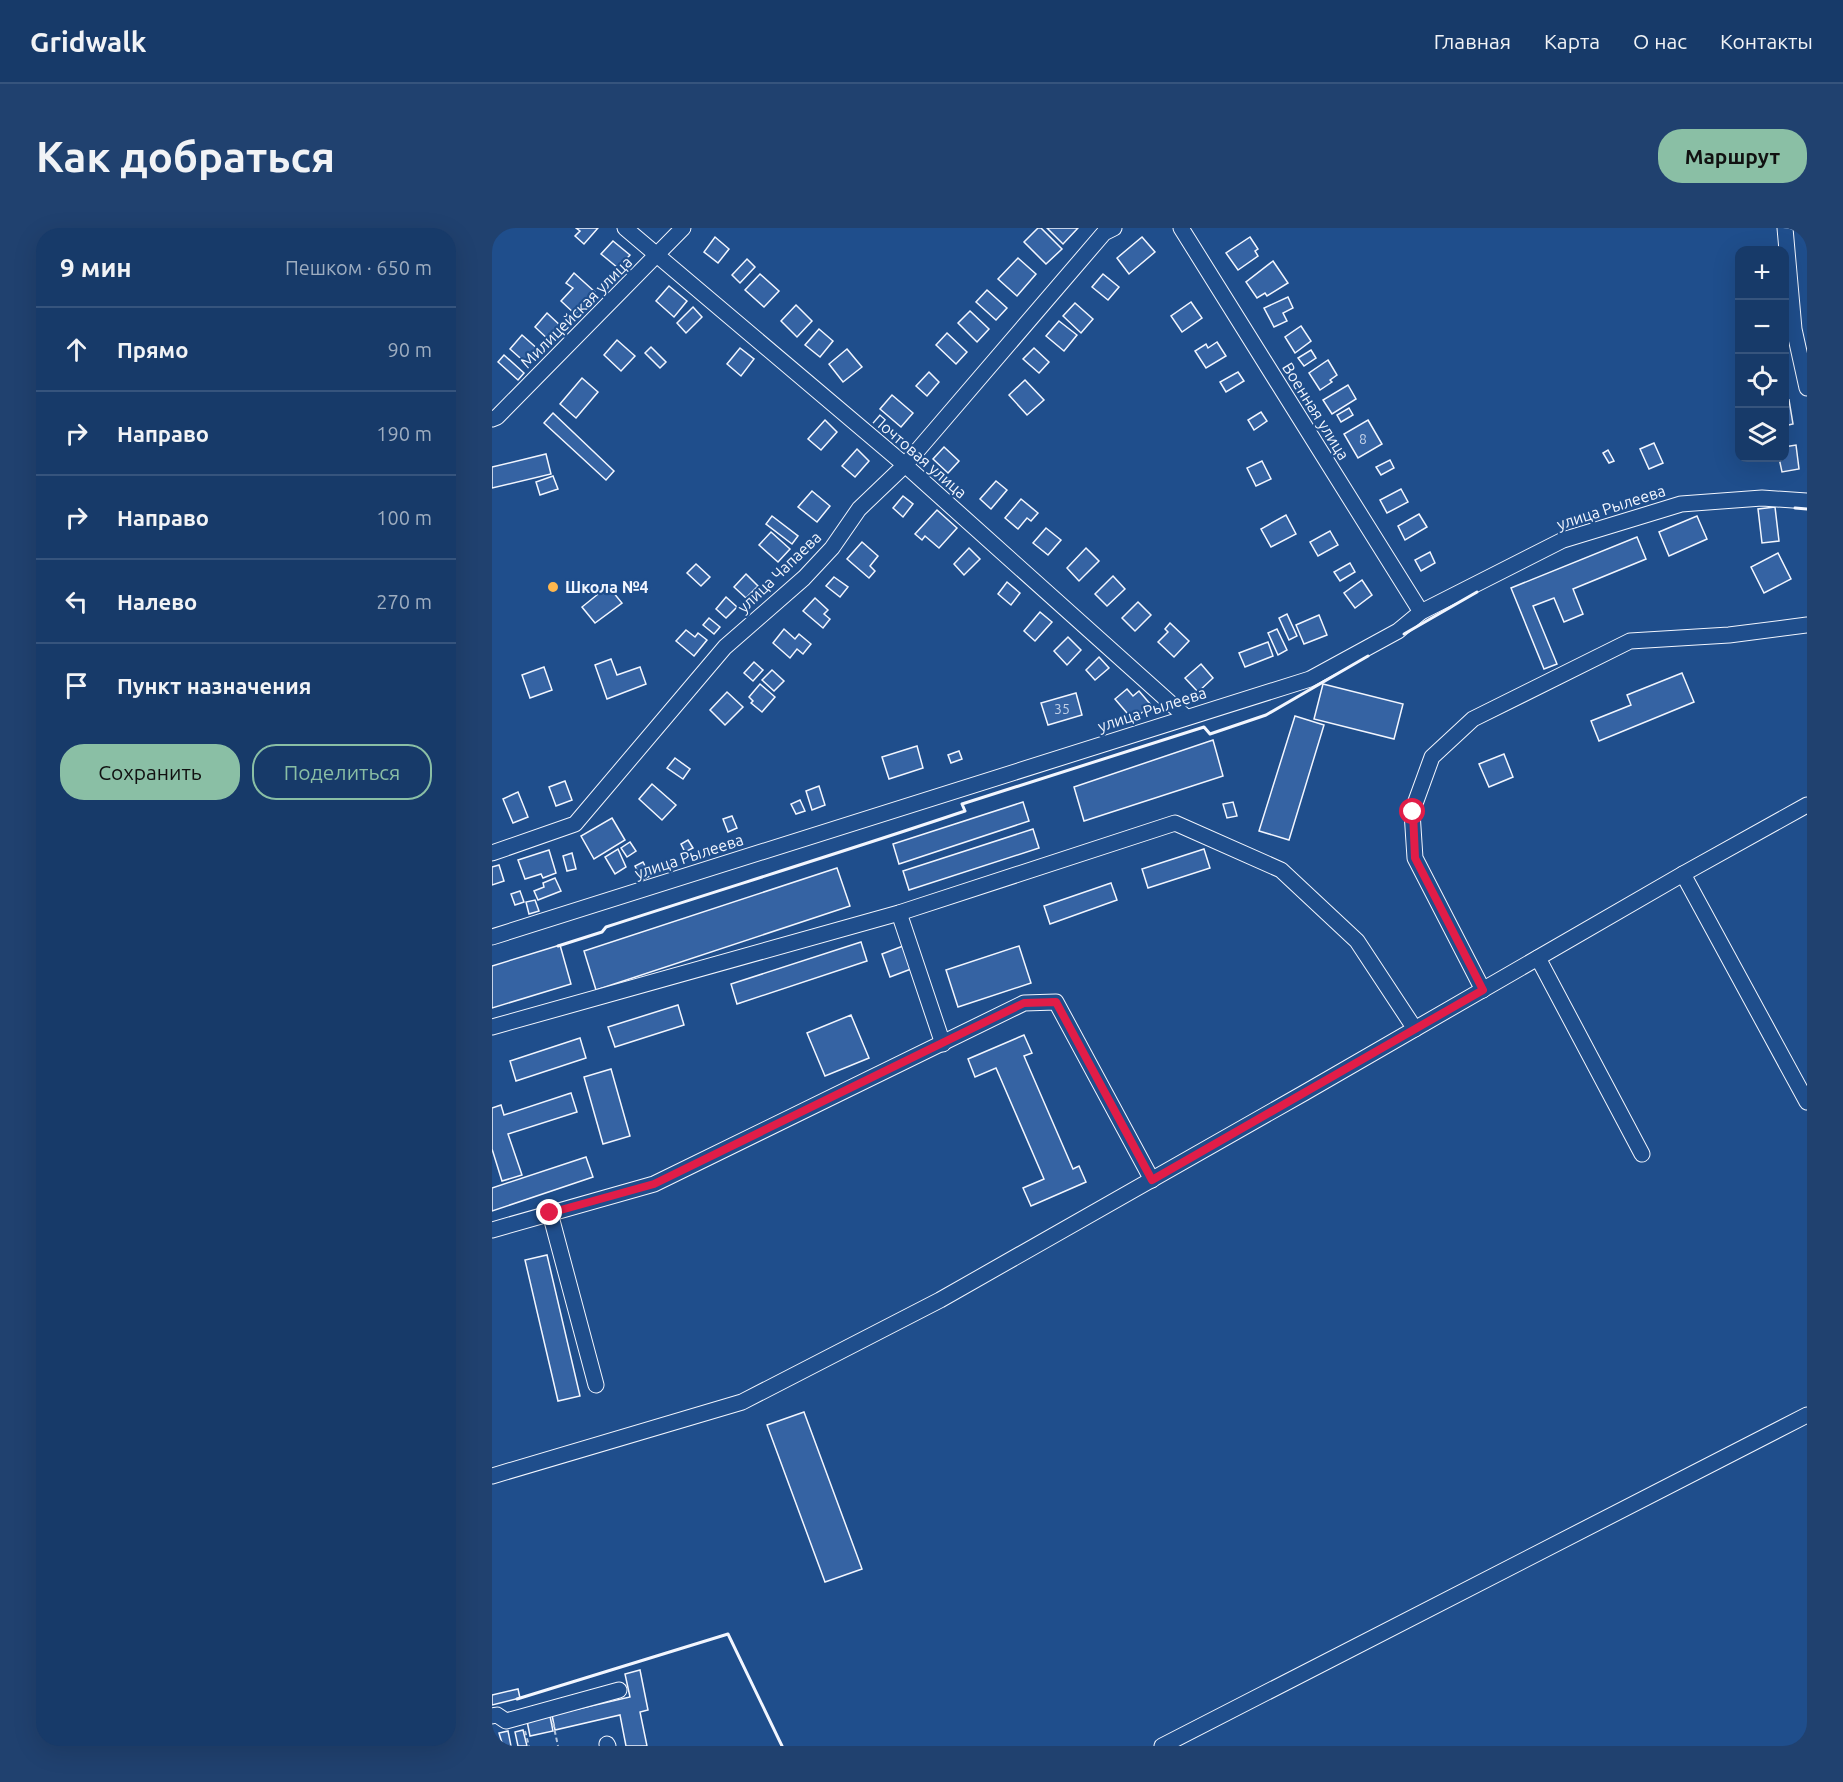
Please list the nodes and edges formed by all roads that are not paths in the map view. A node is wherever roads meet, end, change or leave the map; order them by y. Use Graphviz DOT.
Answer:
graph roads {
  1 [pos="625,228"];
  2 [pos="683,228"];
  3 [pos="1180,228"];
  4 [pos="1785,228"];
  5 [pos="1108,230"];
  6 [pos="658,255"];
  7 [pos="1807,388"];
  8 [pos="492,419"];
  9 [pos="904,465"];
  10 [pos="1807,501"];
  11 [pos="1421,612"];
  12 [pos="1807,625"];
  13 [pos="1186,717"];
  14 [pos="1807,805"];
  15 [pos="492,853"];
  16 [pos="1683,874"];
  17 [pos="899,913"];
  18 [pos="492,937"];
  19 [pos="1538,958"];
  20 [pos="1483,990"];
  21 [pos="492,1027"];
  22 [pos="1415,1029"];
  23 [pos="943,1044"];
  24 [pos="1807,1102"];
  25 [pos="1642,1154"];
  26 [pos="1152,1180"];
  27 [pos="550,1213"];
  28 [pos="492,1230"];
  29 [pos="596,1385"];
  30 [pos="1807,1415"];
  31 [pos="492,1476"];
  32 [pos="620,1690"];
  33 [pos="492,1716"];
  34 [pos="1162,1746"];
  1 -- 6 [label="street, Почтовая улица"];
  2 -- 6 [label="street, Милицейская улица"];
  3 -- 11 [label="street, Военная улица"];
  4 -- 7 [label="street"];
  5 -- 9 [label="street, улица Чапаева"];
  6 -- 8 [label="street, Милицейская улица"];
  6 -- 9 [label="street, Почтовая улица"];
  9 -- 13 [label="street, Почтовая улица"];
  9 -- 15 [label="street, улица Чапаева"];
  10 -- 11 [label="street, улица Рылеева"];
  11 -- 13 [label="street, улица Рылеева"];
  12 -- 20 [label="street"];
  13 -- 18 [label="street, улица Рылеева"];
  14 -- 16 [label="street"];
  16 -- 19 [label="street"];
  16 -- 24 [label="street"];
  17 -- 21 [label="street"];
  17 -- 22 [label="street"];
  17 -- 23 [label="street"];
  19 -- 20 [label="street"];
  19 -- 25 [label="street"];
  20 -- 22 [label="street"];
  22 -- 26 [label="street"];
  23 -- 26 [label="street"];
  23 -- 27 [label="street"];
  26 -- 31 [label="street"];
  27 -- 28 [label="street"];
  27 -- 29 [label="street"];
  30 -- 34 [label="street"];
  32 -- 33 [label="street"];
}
